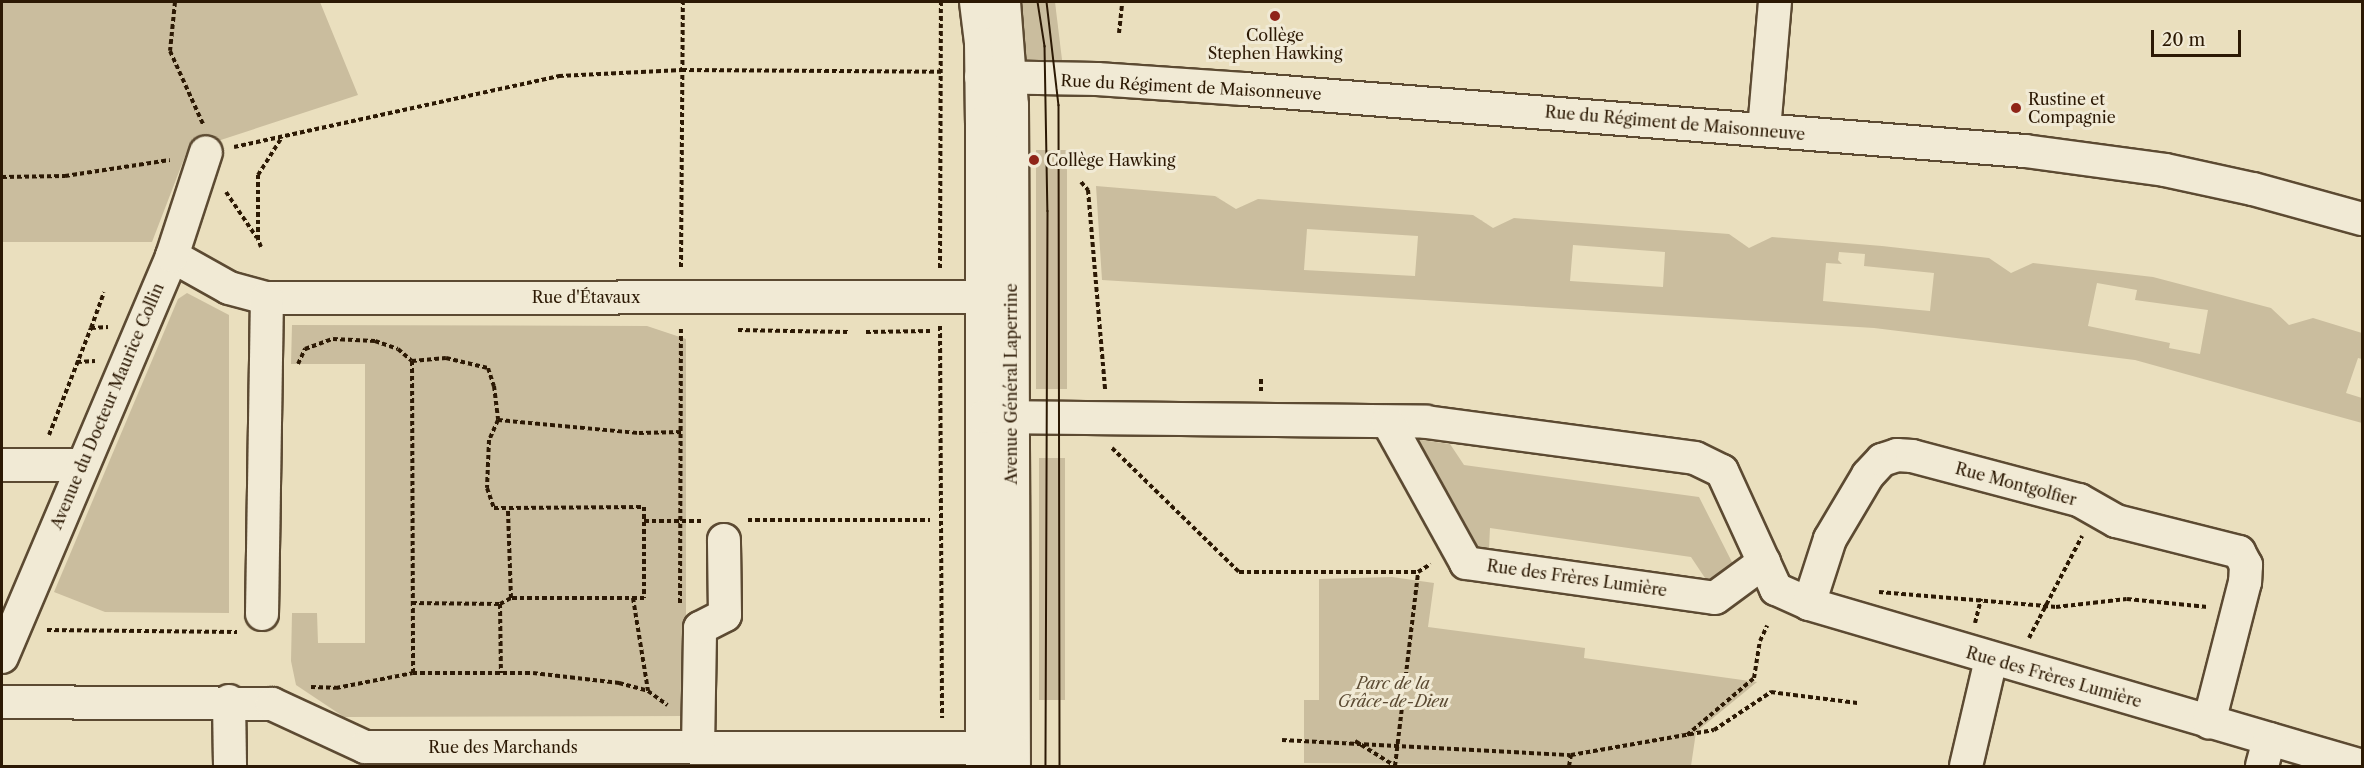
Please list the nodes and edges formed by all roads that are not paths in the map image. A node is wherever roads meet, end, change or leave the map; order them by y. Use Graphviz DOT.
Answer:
graph roads {
  1 [pos="976,2"];
  2 [pos="1004,2"];
  3 [pos="1775,2"];
  4 [pos="996,78"];
  5 [pos="1764,130"];
  6 [pos="206,152"];
  7 [pos="2362,219"];
  8 [pos="171,256"];
  9 [pos="997,297"];
  10 [pos="267,298"];
  11 [pos="997,417"];
  12 [pos="1388,422"];
  13 [pos="2,465"];
  14 [pos="80,465"];
  15 [pos="727,527"];
  16 [pos="1764,562"];
  17 [pos="1809,604"];
  18 [pos="253,623"];
  19 [pos="2,657"];
  20 [pos="1991,659"];
  21 [pos="2,685"];
  22 [pos="229,701"];
  23 [pos="2,703"];
  24 [pos="2209,722"];
  25 [pos="2265,753"];
  26 [pos="703,754"];
  27 [pos="982,757"];
  28 [pos="1014,757"];
  29 [pos="230,766"];
  30 [pos="1966,766"];
  31 [pos="2362,766"];
  1 -- 4 [label="street, Avenue Général Laperrine"];
  2 -- 4 [label="street, Avenue Général Laperrine"];
  3 -- 5 [label="street"];
  4 -- 5 [label="street, Rue du Régiment de Maisonneuve"];
  4 -- 9 [label="street, Avenue Général Laperrine"];
  5 -- 7 [label="street, Rue du Régiment de Maisonneuve"];
  6 -- 8 [label="street, Avenue du Docteur Maurice Collin"];
  8 -- 10 [label="street, Rue d'Étavaux"];
  8 -- 14 [label="street, Avenue du Docteur Maurice Collin"];
  9 -- 10 [label="street, Rue d'Étavaux"];
  9 -- 11 [label="street, Avenue Général Laperrine"];
  10 -- 18 [label="street"];
  11 -- 12 [label="street, Rue des Frères Lumière"];
  11 -- 27 [label="street, Avenue Général Laperrine"];
  11 -- 28 [label="street, Avenue Général Laperrine"];
  12 -- 16 [label="street, Rue des Frères Lumière"];
  12 -- 16 [label="street, Rue des Frères Lumière"];
  13 -- 14 [label="street"];
  14 -- 19 [label="street, Avenue du Docteur Maurice Collin"];
  15 -- 26 [label="street"];
  16 -- 17 [label="street, Rue des Frères Lumière"];
  17 -- 20 [label="street, Rue des Frères Lumière"];
  17 -- 24 [label="street, Rue Montgolfier"];
  20 -- 24 [label="street, Rue des Frères Lumière"];
  20 -- 30 [label="street"];
  21 -- 23 [label="street"];
  22 -- 23 [label="street, Rue des Marchands"];
  22 -- 26 [label="street, Rue des Marchands"];
  22 -- 29 [label="street"];
  24 -- 25 [label="street, Rue des Frères Lumière"];
  25 -- 31 [label="street, Rue des Frères Lumière"];
  26 -- 27 [label="street, Rue des Marchands"];
  27 -- 28 [label="street, Rue des Marchands"];
}
